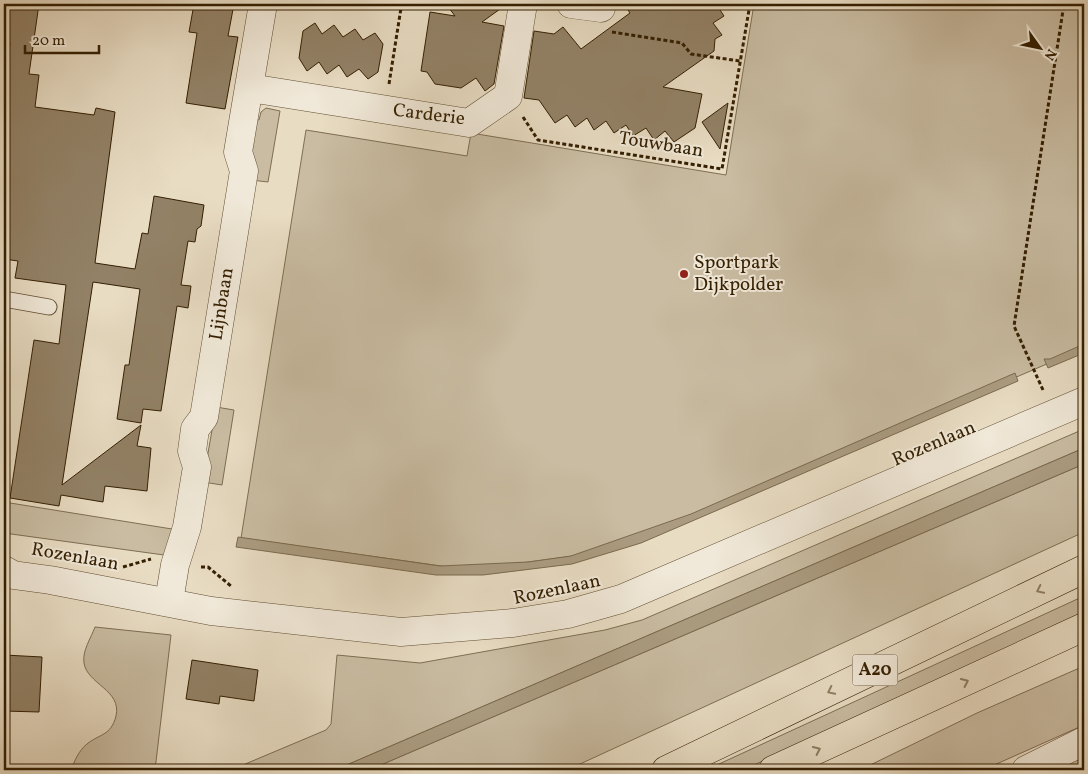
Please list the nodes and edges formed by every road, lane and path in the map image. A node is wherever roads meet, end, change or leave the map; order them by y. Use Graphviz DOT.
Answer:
graph roads {
  1 [pos="263,4"];
  2 [pos="398,4"];
  3 [pos="523,4"];
  4 [pos="571,4"];
  5 [pos="750,4"];
  6 [pos="1064,4"];
  7 [pos="601,6"];
  8 [pos="740,61"];
  9 [pos="250,88"];
  10 [pos="508,96"];
  11 [pos="385,110"];
  12 [pos="4,299"];
  13 [pos="49,307"];
  14 [pos="1034,370"];
  15 [pos="1084,401"];
  16 [pos="175,565"];
  17 [pos="119,568"];
  18 [pos="1084,569"];
  19 [pos="7,575"];
  20 [pos="238,588"];
  21 [pos="169,601"];
  22 [pos="1084,627"];
  23 [pos="1084,741"];
  24 [pos="666,770"];
  25 [pos="773,770"];
  26 [pos="1026,770"];
  1 -- 9 [label="street, Lijnbaan"];
  2 -- 11 [label="path"];
  3 -- 10 [label="street"];
  4 -- 7 [label="street"];
  5 -- 8 [label="path, Touwbaan"];
  6 -- 14 [label="path"];
  7 -- 8 [label="path"];
  8 -- 10 [label="path, Touwbaan"];
  9 -- 11 [label="street, Carderie"];
  9 -- 16 [label="street, Lijnbaan"];
  10 -- 11 [label="street, Carderie"];
  12 -- 13 [label="lane"];
  15 -- 21 [label="street, Rozenlaan"];
  16 -- 17 [label="path, Rozenlaan"];
  16 -- 20 [label="path, Rozenlaan"];
  16 -- 21 [label="street, Lijnbaan"];
  18 -- 24 [label="highway, A20, one-way"];
  19 -- 21 [label="street, Rozenlaan"];
  25 -- 22 [label="highway, A20, one-way"];
  23 -- 26 [label="street"];
}
